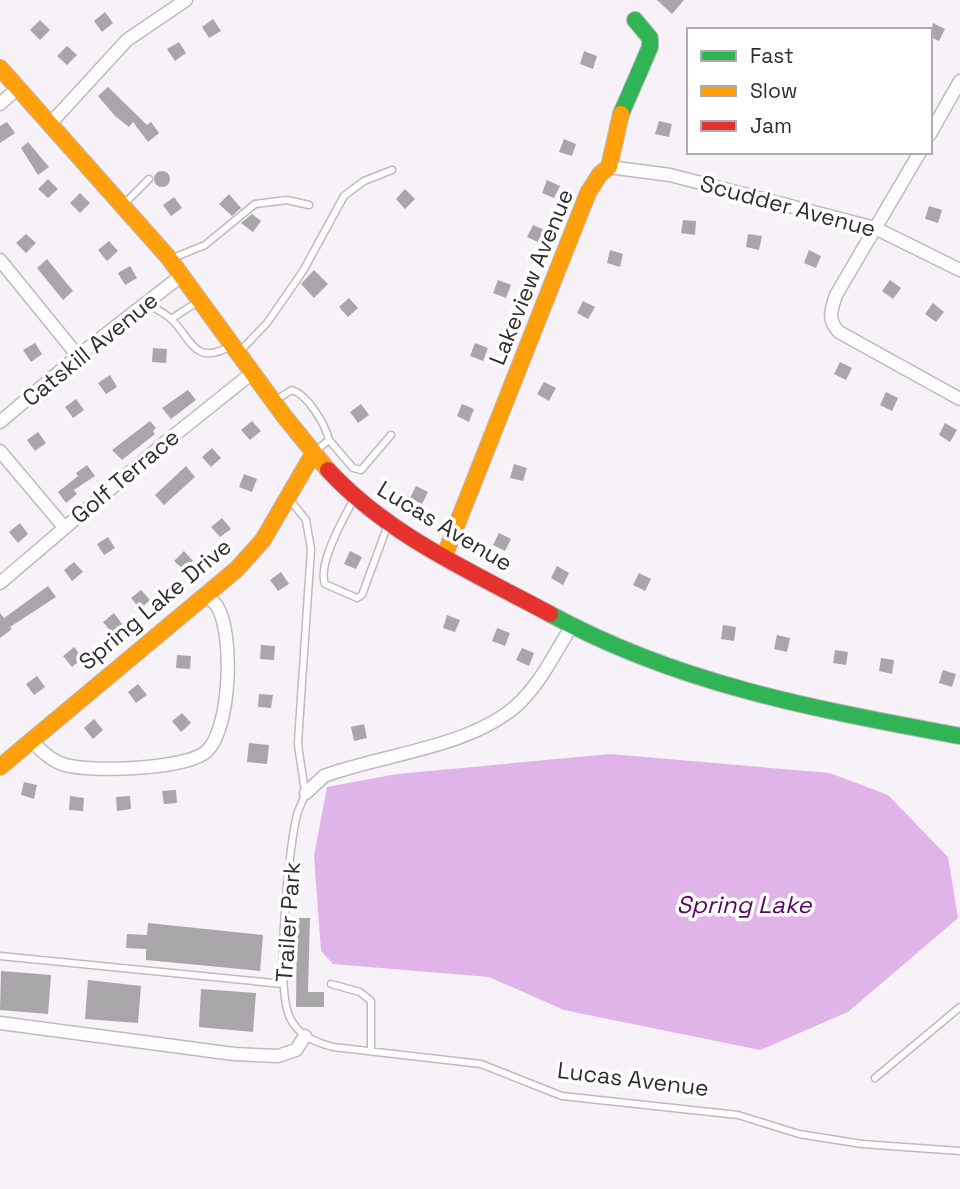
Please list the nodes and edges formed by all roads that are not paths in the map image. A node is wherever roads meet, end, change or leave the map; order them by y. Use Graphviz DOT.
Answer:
graph roads {
  1 [pos="186,0"];
  2 [pos="635,20"];
  3 [pos="0,68"];
  4 [pos="960,81"];
  5 [pos="18,88"];
  6 [pos="0,104"];
  7 [pos="50,124"];
  8 [pos="932,130"];
  9 [pos="919,154"];
  10 [pos="609,167"];
  11 [pos="392,170"];
  12 [pos="149,180"];
  13 [pos="309,205"];
  14 [pos="126,209"];
  15 [pos="875,228"];
  16 [pos="0,260"];
  17 [pos="168,260"];
  18 [pos="960,270"];
  19 [pos="181,276"];
  20 [pos="200,299"];
  21 [pos="146,303"];
  22 [pos="171,319"];
  23 [pos="236,349"];
  24 [pos="78,356"];
  25 [pos="252,373"];
  26 [pos="960,399"];
  27 [pos="273,401"];
  28 [pos="0,422"];
  29 [pos="391,435"];
  30 [pos="329,440"];
  31 [pos="0,451"];
  32 [pos="313,454"];
  33 [pos="287,497"];
  34 [pos="355,497"];
  35 [pos="388,523"];
  36 [pos="64,527"];
  37 [pos="444,557"];
  38 [pos="0,583"];
  39 [pos="206,594"];
  40 [pos="572,626"];
  41 [pos="960,736"];
  42 [pos="30,740"];
  43 [pos="0,767"];
  44 [pos="306,793"];
  45 [pos="0,956"];
  46 [pos="283,984"];
  47 [pos="331,984"];
  48 [pos="960,1007"];
  49 [pos="0,1023"];
  50 [pos="305,1036"];
  51 [pos="371,1051"];
  52 [pos="875,1078"];
  53 [pos="960,1151"];
  1 -- 7 [label="street"];
  2 -- 10 [label="street, Lakeview Avenue"];
  3 -- 5 [label="street, Lucas Avenue"];
  4 -- 8 [label="street"];
  5 -- 6 [label="street"];
  5 -- 7 [label="street, Lucas Avenue"];
  7 -- 14 [label="street, Lucas Avenue"];
  9 -- 15 [label="street"];
  10 -- 15 [label="street, Scudder Avenue"];
  10 -- 37 [label="street, Lakeview Avenue"];
  11 -- 23 [label="lane"];
  12 -- 14 [label="lane"];
  13 -- 17 [label="lane"];
  14 -- 17 [label="street, Lucas Avenue"];
  15 -- 18 [label="street, Scudder Avenue"];
  15 -- 26 [label="street"];
  16 -- 24 [label="street"];
  17 -- 19 [label="street, Lucas Avenue"];
  19 -- 20 [label="street, Lucas Avenue"];
  19 -- 21 [label="street, Catskill Avenue"];
  20 -- 22 [label="lane"];
  20 -- 23 [label="street, Lucas Avenue"];
  21 -- 22 [label="lane"];
  21 -- 24 [label="street, Catskill Avenue"];
  22 -- 23 [label="lane"];
  23 -- 25 [label="street, Lucas Avenue"];
  24 -- 28 [label="street, Catskill Avenue"];
  25 -- 27 [label="street, Lucas Avenue"];
  25 -- 36 [label="street, Golf Terrace"];
  27 -- 30 [label="lane"];
  27 -- 32 [label="street, Lucas Avenue"];
  29 -- 30 [label="lane"];
  30 -- 32 [label="lane"];
  31 -- 36 [label="street"];
  32 -- 33 [label="street, Spring Lake Drive"];
  32 -- 34 [label="street, Lucas Avenue"];
  33 -- 39 [label="street, Spring Lake Drive"];
  33 -- 44 [label="lane, Trailer Park"];
  34 -- 35 [label="street, Lucas Avenue"];
  34 -- 35 [label="lane"];
  35 -- 37 [label="street, Lucas Avenue"];
  36 -- 38 [label="street, Golf Terrace"];
  37 -- 40 [label="street, Lucas Avenue"];
  39 -- 42 [label="street, Spring Lake Drive"];
  39 -- 42 [label="street"];
  40 -- 41 [label="street, Lucas Avenue"];
  40 -- 44 [label="street"];
  42 -- 43 [label="street, Spring Lake Drive"];
  44 -- 46 [label="lane, Trailer Park"];
  45 -- 46 [label="lane"];
  46 -- 50 [label="lane, Trailer Park"];
  47 -- 51 [label="lane"];
  48 -- 52 [label="lane"];
  49 -- 50 [label="street"];
  50 -- 51 [label="lane, Lucas Avenue"];
  51 -- 53 [label="lane, Lucas Avenue"];
}
